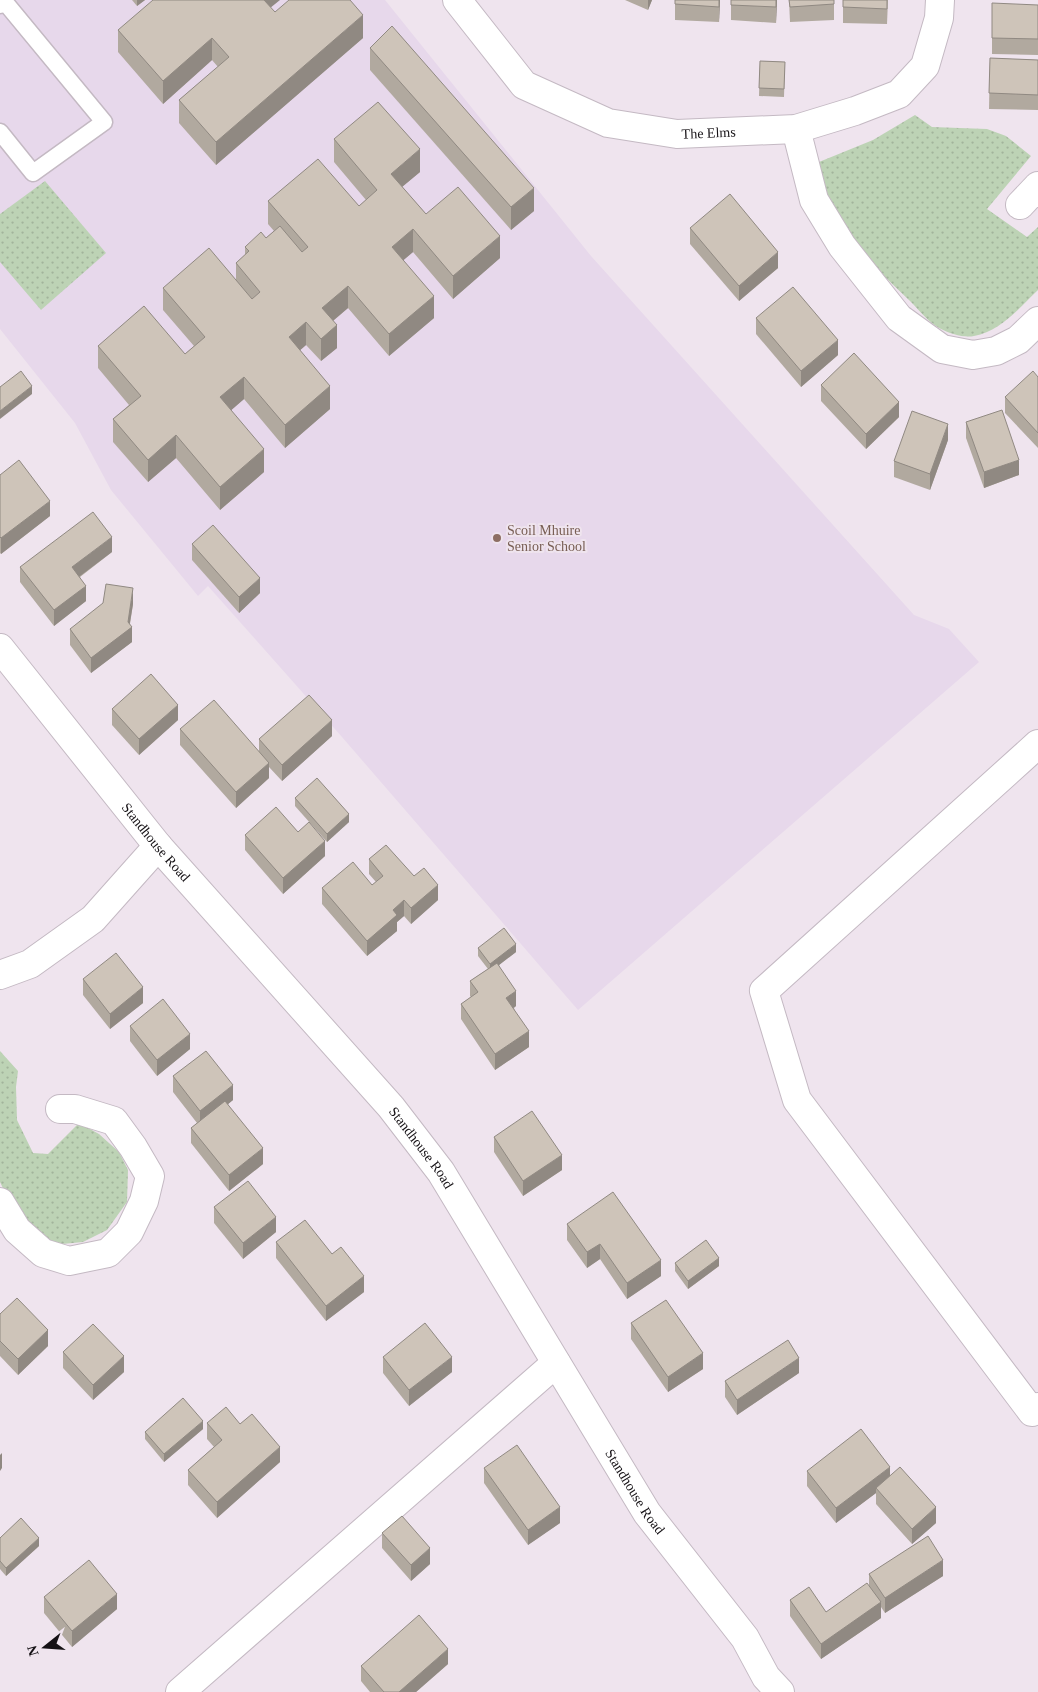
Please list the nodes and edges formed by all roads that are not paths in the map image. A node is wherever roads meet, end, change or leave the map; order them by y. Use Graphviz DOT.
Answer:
graph roads {
  1 [pos="457,0"];
  2 [pos="940,0"];
  3 [pos="0,5"];
  4 [pos="796,129"];
  5 [pos="0,132"];
  6 [pos="1038,321"];
  7 [pos="0,648"];
  8 [pos="1038,744"];
  9 [pos="158,846"];
  10 [pos="0,976"];
  11 [pos="60,1109"];
  12 [pos="0,1202"];
  13 [pos="556,1363"];
  14 [pos="1038,1407"];
  15 [pos="180,1692"];
  16 [pos="780,1692"];
  1 -- 4 [label="street, The Elms"];
  2 -- 4 [label="street, The Elms"];
  3 -- 5 [label="lane"];
  4 -- 6 [label="street"];
  7 -- 9 [label="street, Standhouse Road"];
  8 -- 14 [label="street"];
  9 -- 10 [label="street"];
  9 -- 13 [label="street, Standhouse Road"];
  11 -- 12 [label="street"];
  13 -- 15 [label="street"];
  13 -- 16 [label="street, Standhouse Road"];
}
